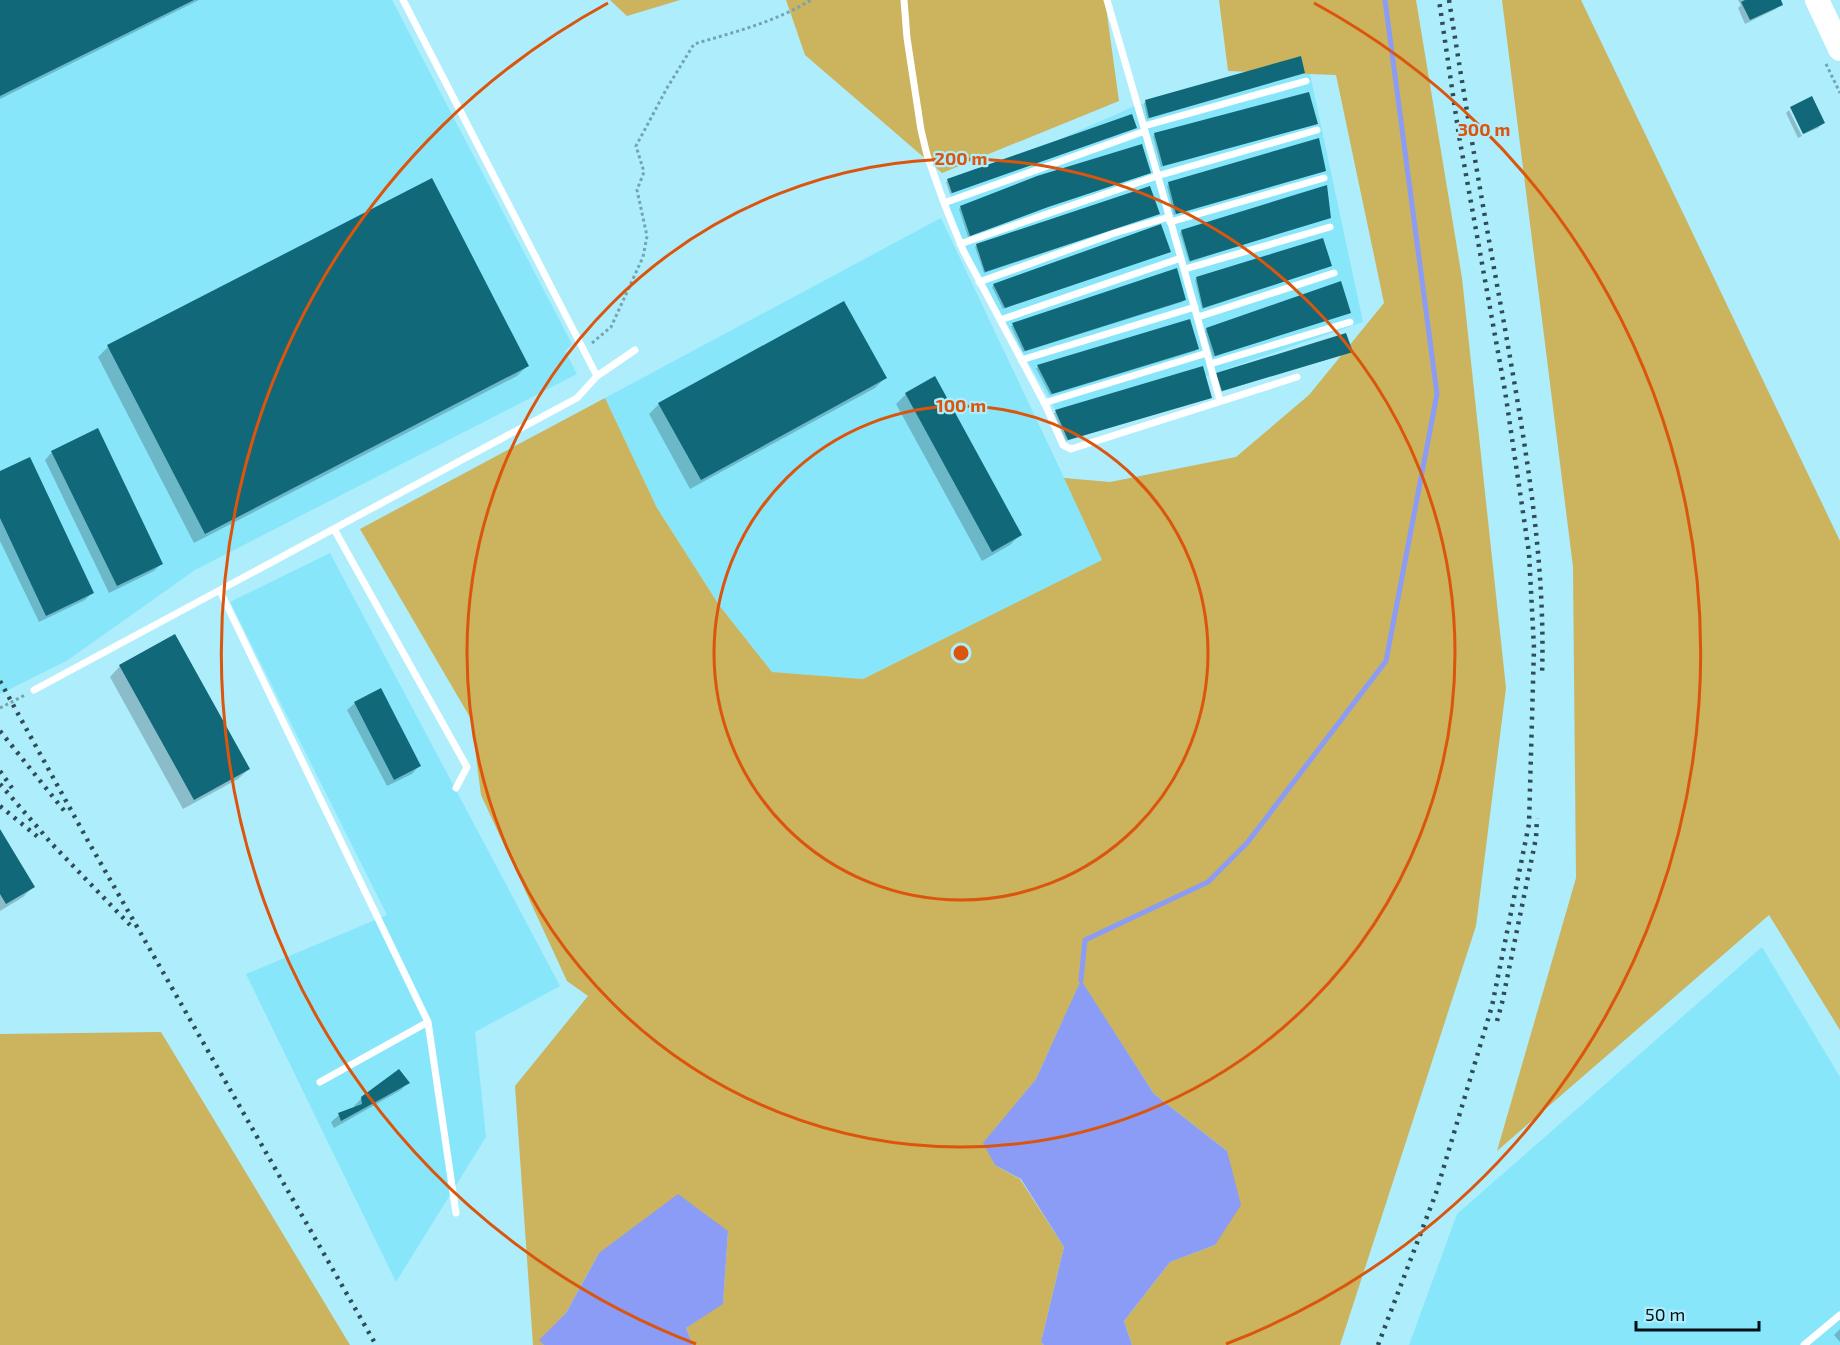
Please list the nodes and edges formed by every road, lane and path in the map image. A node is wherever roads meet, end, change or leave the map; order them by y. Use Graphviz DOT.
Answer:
graph roads {
  1 [pos="403,0"];
  2 [pos="811,0"];
  3 [pos="903,0"];
  4 [pos="1107,0"];
  5 [pos="1816,0"];
  6 [pos="1840,49"];
  7 [pos="1306,81"];
  8 [pos="1144,128"];
  9 [pos="1317,130"];
  10 [pos="1157,176"];
  11 [pos="1324,178"];
  12 [pos="944,203"];
  13 [pos="1169,220"];
  14 [pos="1330,227"];
  15 [pos="960,244"];
  16 [pos="1181,258"];
  17 [pos="1185,269"];
  18 [pos="1334,273"];
  19 [pos="979,282"];
  20 [pos="1195,307"];
  21 [pos="1197,317"];
  22 [pos="1000,320"];
  23 [pos="1350,322"];
  24 [pos="584,350"];
  25 [pos="635,350"];
  26 [pos="1207,353"];
  27 [pos="1022,360"];
  28 [pos="1210,364"];
  29 [pos="597,376"];
  30 [pos="1297,377"];
  31 [pos="1221,401"];
  32 [pos="1044,403"];
  33 [pos="334,529"];
  34 [pos="220,591"];
  35 [pos="34,690"];
  36 [pos="0,708"];
  37 [pos="456,788"];
  38 [pos="428,1022"];
  39 [pos="320,1082"];
  40 [pos="456,1214"];
  41 [pos="1840,1315"];
  42 [pos="1804,1345"];
  1 -- 24 [label="lane"];
  2 -- 24 [label="path"];
  3 -- 12 [label="lane"];
  4 -- 8 [label="lane"];
  5 -- 6 [label="highway"];
  7 -- 8 [label="lane"];
  8 -- 10 [label="lane"];
  8 -- 12 [label="lane"];
  9 -- 10 [label="lane"];
  10 -- 13 [label="lane"];
  10 -- 15 [label="lane"];
  11 -- 13 [label="lane"];
  12 -- 15 [label="lane"];
  13 -- 16 [label="lane"];
  13 -- 19 [label="lane"];
  14 -- 17 [label="lane"];
  15 -- 19 [label="lane"];
  16 -- 17 [label="lane"];
  16 -- 22 [label="lane"];
  17 -- 20 [label="lane"];
  18 -- 21 [label="lane"];
  19 -- 22 [label="lane"];
  20 -- 21 [label="lane"];
  20 -- 27 [label="lane"];
  21 -- 26 [label="lane"];
  22 -- 27 [label="lane"];
  23 -- 28 [label="lane"];
  24 -- 29 [label="lane"];
  25 -- 29 [label="lane"];
  26 -- 28 [label="lane"];
  26 -- 32 [label="lane"];
  27 -- 32 [label="lane"];
  28 -- 31 [label="lane"];
  29 -- 33 [label="lane"];
  30 -- 31 [label="lane"];
  31 -- 32 [label="lane"];
  33 -- 34 [label="lane"];
  33 -- 37 [label="lane"];
  34 -- 35 [label="lane"];
  34 -- 38 [label="lane"];
  35 -- 36 [label="path"];
  38 -- 39 [label="lane"];
  38 -- 40 [label="lane"];
  41 -- 42 [label="lane"];
}
